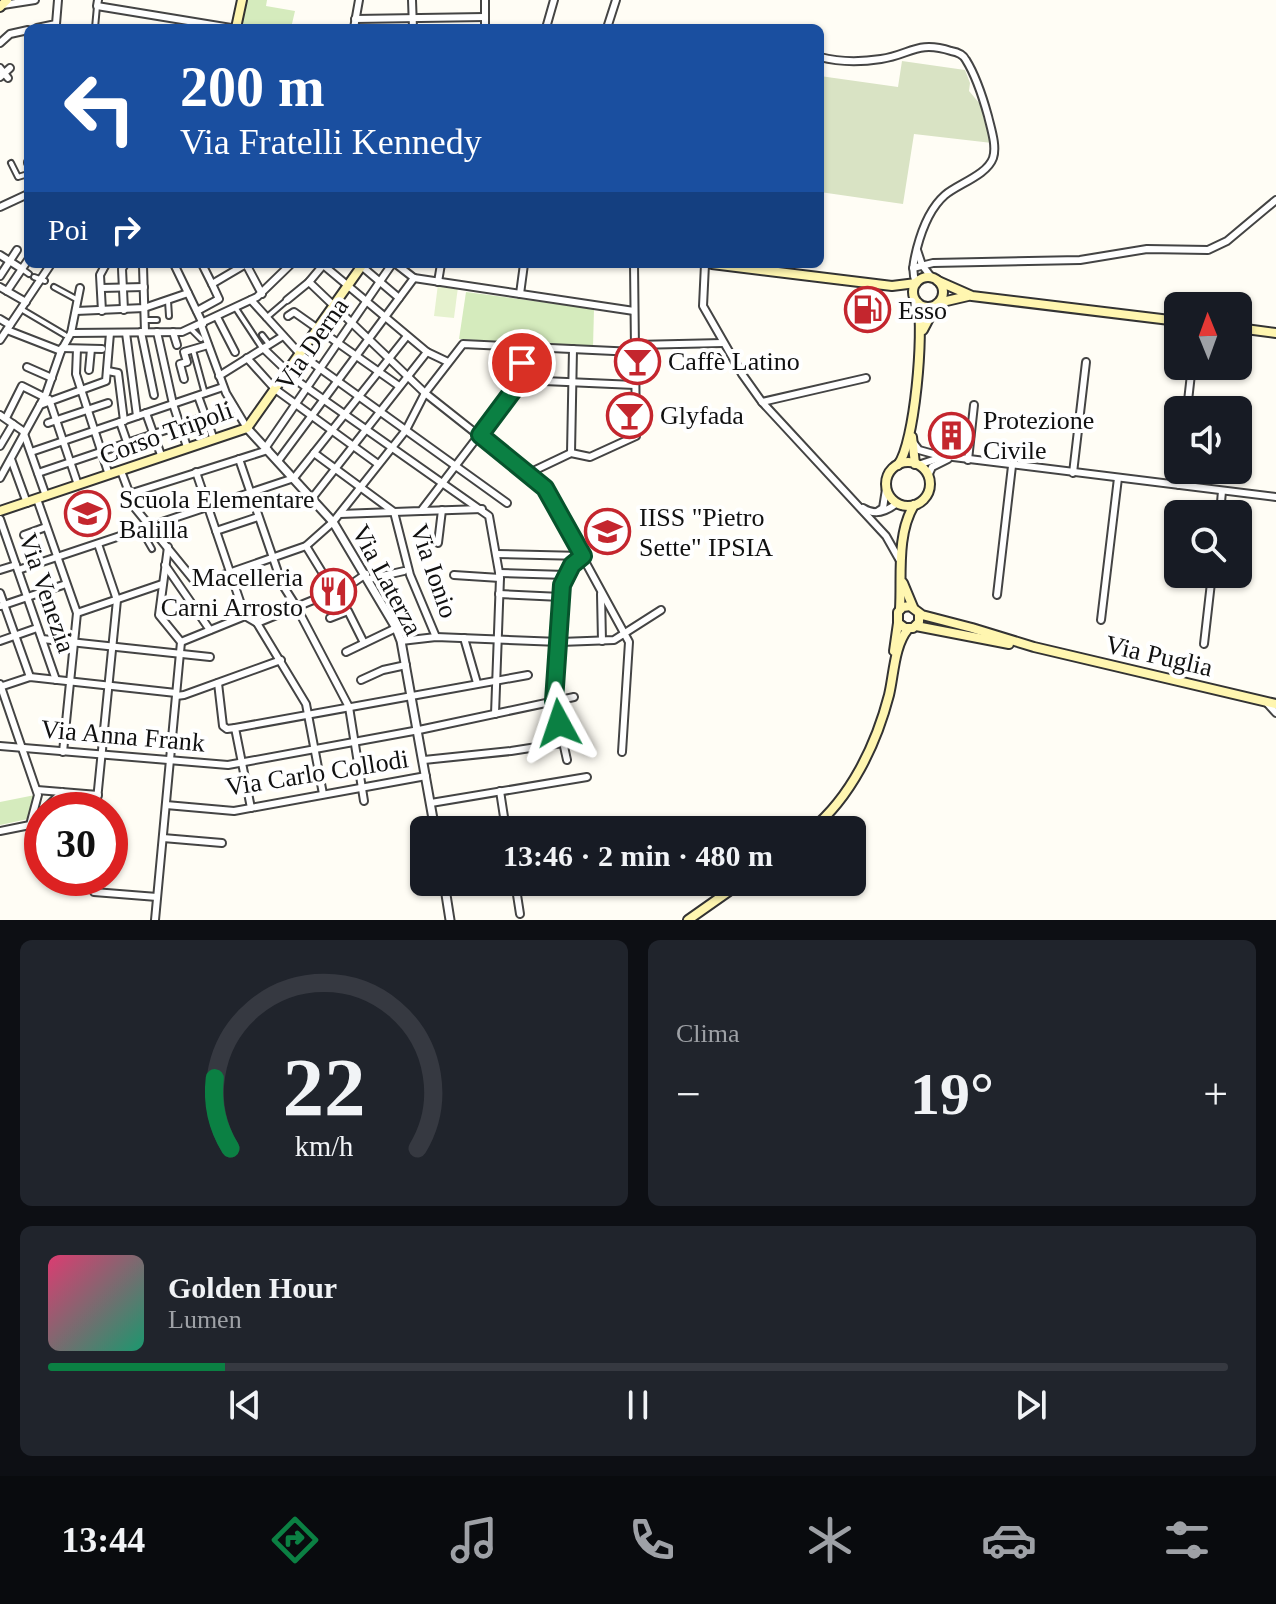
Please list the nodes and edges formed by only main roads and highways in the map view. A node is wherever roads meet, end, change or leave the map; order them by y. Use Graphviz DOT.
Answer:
graph roads {
  1 [pos="7,0"];
  2 [pos="242,0"];
  3 [pos="0,6"];
  4 [pos="235,24"];
  5 [pos="359,268"];
  6 [pos="745,268"];
  7 [pos="935,280"];
  8 [pos="916,283"];
  9 [pos="892,286"];
  10 [pos="972,296"];
  11 [pos="917,301"];
  12 [pos="937,304"];
  13 [pos="1164,319"];
  14 [pos="1252,330"];
  15 [pos="1276,333"];
  16 [pos="921,334"];
  17 [pos="913,412"];
  18 [pos="917,464"];
  19 [pos="898,465"];
  20 [pos="899,504"];
  21 [pos="914,505"];
  22 [pos="0,511"];
  23 [pos="904,539"];
  24 [pos="901,564"];
  25 [pos="900,609"];
  26 [pos="916,610"];
  27 [pos="898,623"];
  28 [pos="912,628"];
  29 [pos="1034,647"];
  30 [pos="893,672"];
  31 [pos="1276,704"];
  32 [pos="824,816"];
  33 [pos="722,896"];
  34 [pos="688,920"];
  1 -- 3 [label="main road"];
  2 -- 4 [label="main road"];
  5 -- 22 [label="main road, Corso Tripoli"];
  6 -- 9 [label="main road"];
  7 -- 8 [label="main road"];
  7 -- 10 [label="main road"];
  7 -- 12 [label="main road"];
  8 -- 9 [label="main road"];
  8 -- 11 [label="main road"];
  9 -- 11 [label="main road"];
  10 -- 12 [label="main road"];
  10 -- 13 [label="main road"];
  11 -- 12 [label="main road"];
  11 -- 16 [label="main road"];
  12 -- 16 [label="main road"];
  14 -- 15 [label="main road"];
  16 -- 17 [label="main road"];
  17 -- 18 [label="main road"];
  17 -- 19 [label="main road"];
  18 -- 19 [label="main road"];
  18 -- 21 [label="main road"];
  19 -- 20 [label="main road"];
  20 -- 21 [label="main road"];
  20 -- 23 [label="main road"];
  21 -- 23 [label="main road"];
  23 -- 24 [label="main road"];
  24 -- 25 [label="main road"];
  24 -- 26 [label="main road"];
  25 -- 26 [label="main road"];
  25 -- 27 [label="main road"];
  26 -- 28 [label="main road"];
  26 -- 29 [label="main road, Via Puglia"];
  27 -- 28 [label="main road"];
  27 -- 30 [label="main road"];
  28 -- 29 [label="main road, Via Puglia"];
  28 -- 30 [label="main road"];
  29 -- 31 [label="main road, Via Puglia"];
  30 -- 32 [label="main road"];
  33 -- 34 [label="main road"];
}
